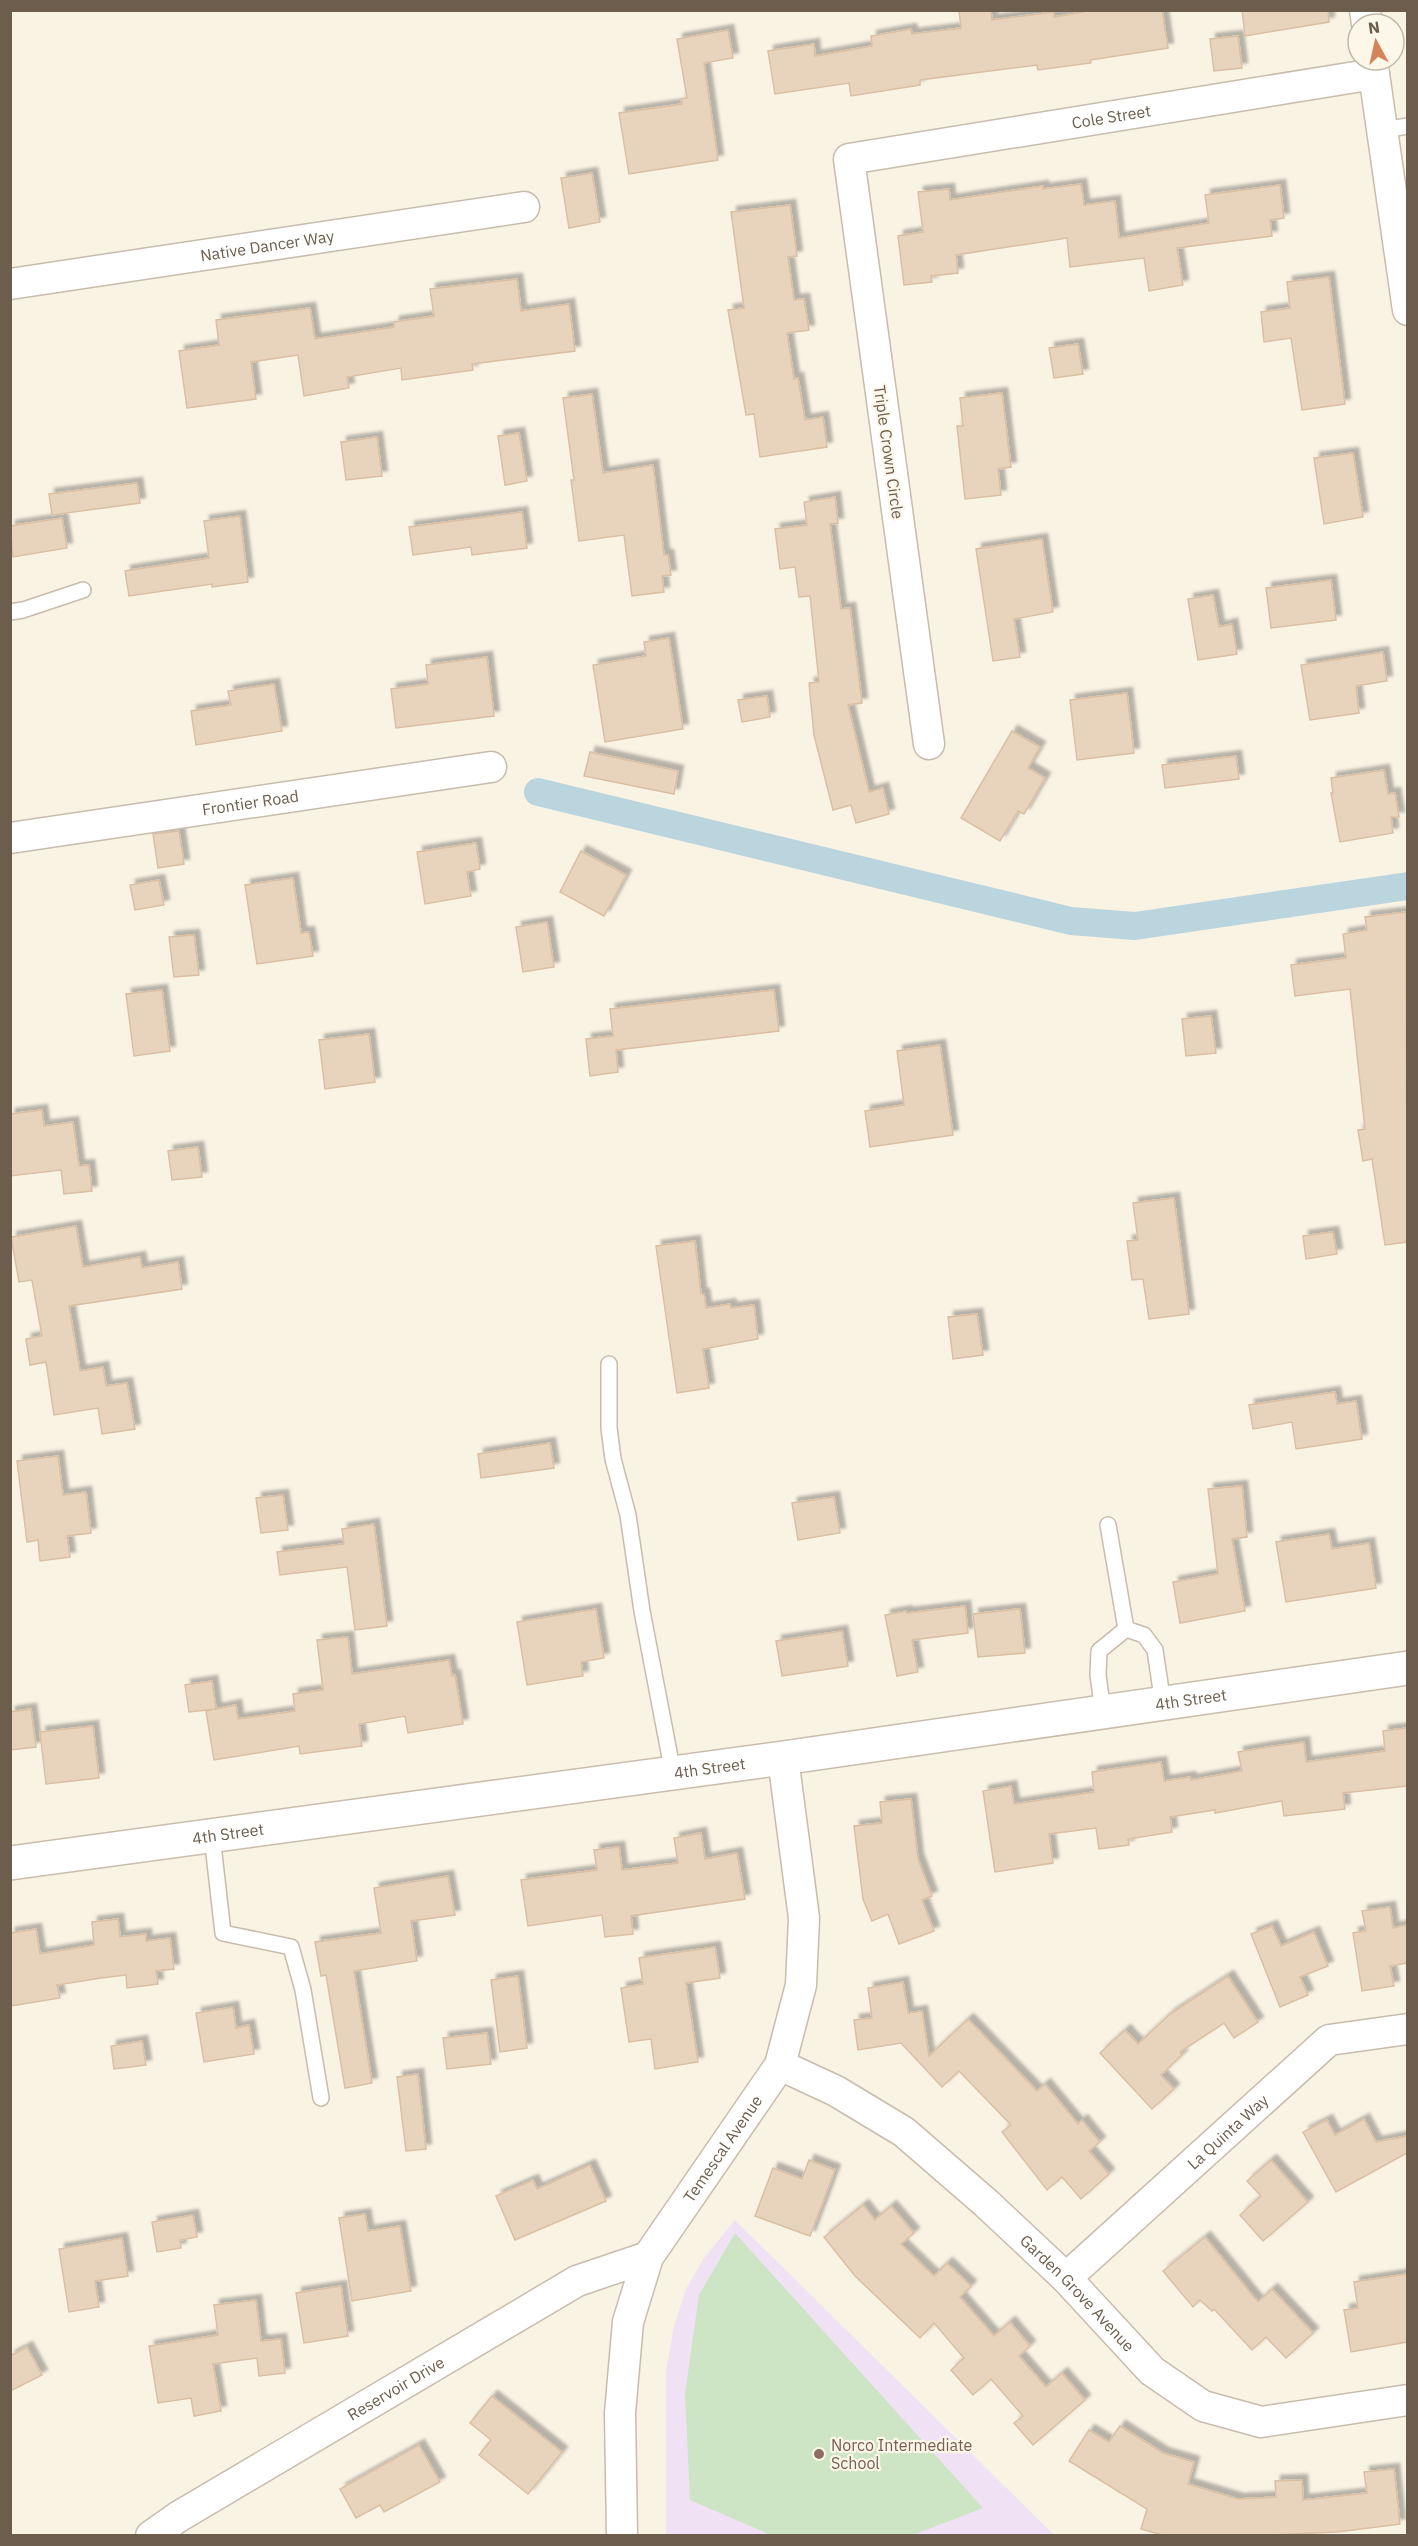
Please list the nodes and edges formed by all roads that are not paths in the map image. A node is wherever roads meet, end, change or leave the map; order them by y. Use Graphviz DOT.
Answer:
graph roads {
  1 [pos="1346,72"];
  2 [pos="1375,72"];
  3 [pos="1395,128"];
  4 [pos="849,159"];
  5 [pos="524,207"];
  6 [pos="10,284"];
  7 [pos="1407,304"];
  8 [pos="83,590"];
  9 [pos="10,612"];
  10 [pos="929,744"];
  11 [pos="491,767"];
  12 [pos="10,838"];
  13 [pos="609,1364"];
  14 [pos="1108,1525"];
  15 [pos="1126,1629"];
  16 [pos="1407,1668"];
  17 [pos="1162,1704"];
  18 [pos="1103,1712"];
  19 [pos="783,1758"];
  20 [pos="673,1773"];
  21 [pos="212,1836"];
  22 [pos="10,1863"];
  23 [pos="1407,2029"];
  24 [pos="780,2065"];
  25 [pos="321,2098"];
  26 [pos="648,2257"];
  27 [pos="1066,2278"];
  28 [pos="1407,2400"];
  29 [pos="151,2535"];
  30 [pos="622,2535"];
  1 -- 4 [label="street, Cole Street"];
  2 -- 3 [label="street"];
  3 -- 7 [label="street"];
  4 -- 10 [label="street, Triple Crown Circle"];
  5 -- 6 [label="street, Native Dancer Way"];
  8 -- 9 [label="lane"];
  11 -- 12 [label="street, Frontier Road"];
  13 -- 20 [label="lane"];
  14 -- 15 [label="lane"];
  15 -- 17 [label="lane"];
  15 -- 18 [label="lane"];
  16 -- 17 [label="street, 4th Street"];
  17 -- 18 [label="street, 4th Street"];
  18 -- 19 [label="street, 4th Street"];
  19 -- 20 [label="street, 4th Street"];
  19 -- 24 [label="street, Temescal Avenue"];
  20 -- 21 [label="street, 4th Street"];
  21 -- 22 [label="street, 4th Street"];
  21 -- 25 [label="lane"];
  23 -- 27 [label="street, La Quinta Way"];
  24 -- 26 [label="street, Temescal Avenue"];
  24 -- 27 [label="street, Garden Grove Avenue"];
  26 -- 29 [label="street, Reservoir Drive"];
  26 -- 30 [label="street, Temescal Avenue"];
  27 -- 28 [label="street, Garden Grove Avenue"];
}
